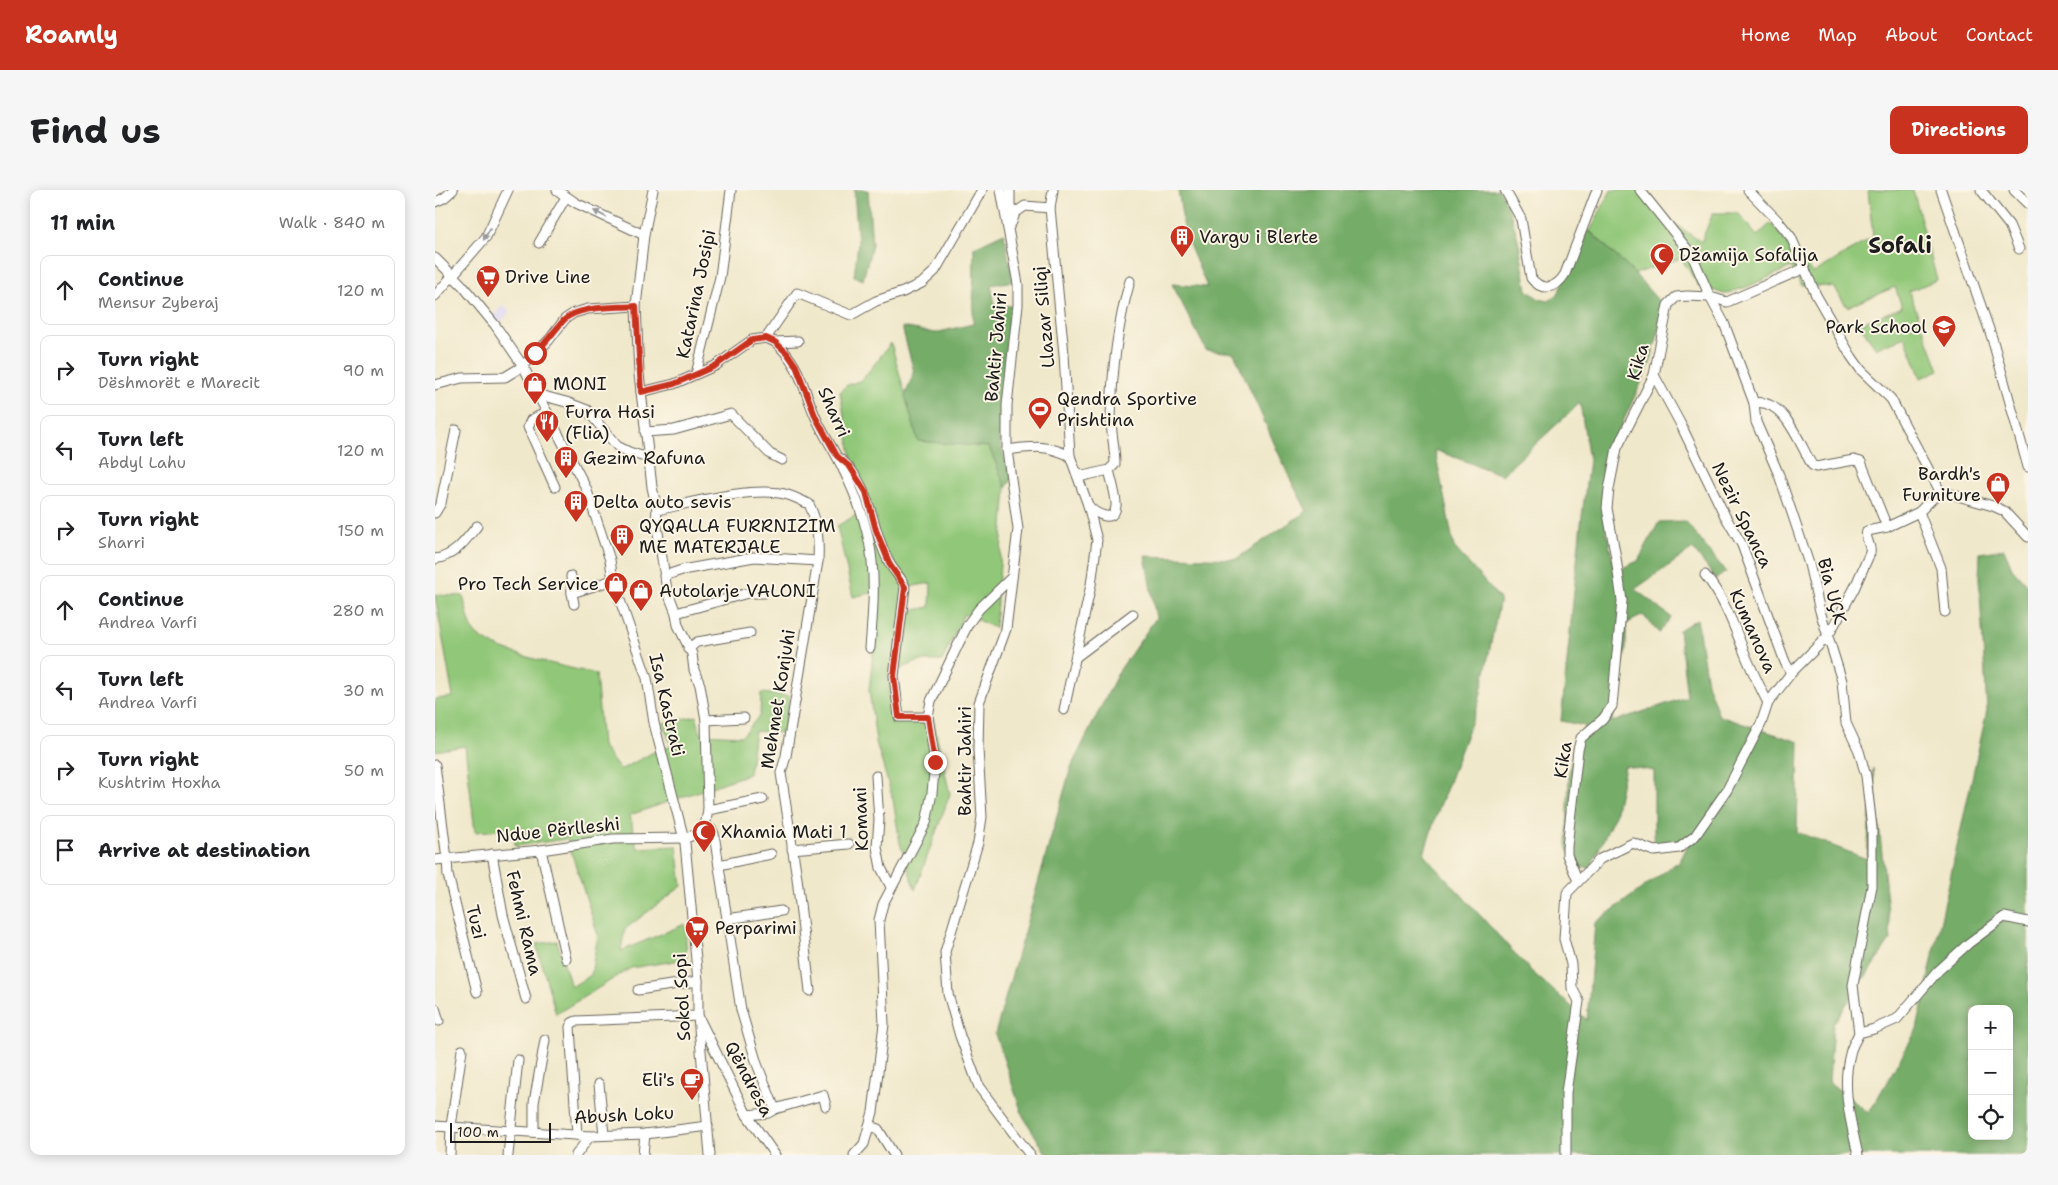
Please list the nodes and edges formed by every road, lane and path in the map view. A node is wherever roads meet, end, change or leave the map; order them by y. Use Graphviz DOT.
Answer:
graph roads {
  1 [pos="453,190"];
  2 [pos="508,190"];
  3 [pos="557,190"];
  4 [pos="653,190"];
  5 [pos="731,190"];
  6 [pos="982,190"];
  7 [pos="1001,190"];
  8 [pos="1010,190"];
  9 [pos="1053,190"];
  10 [pos="1505,190"];
  11 [pos="1597,190"];
  12 [pos="1640,190"];
  13 [pos="1748,190"];
  14 [pos="1941,190"];
  15 [pos="1981,190"];
  16 [pos="2014,190"];
  17 [pos="566,197"];
  18 [pos="435,202"];
  19 [pos="2028,204"];
  20 [pos="1050,208"];
  21 [pos="1015,213"];
  22 [pos="1008,228"];
  23 [pos="644,235"];
  24 [pos="539,243"];
  25 [pos="2019,250"];
  26 [pos="435,258"];
  27 [pos="1805,268"];
  28 [pos="452,275"];
  29 [pos="1130,280"];
  30 [pos="435,296"];
  31 [pos="1710,297"];
  32 [pos="636,306"];
  33 [pos="766,338"];
  34 [pos="798,341"];
  35 [pos="775,342"];
  36 [pos="523,366"];
  37 [pos="696,374"];
  38 [pos="1654,375"];
  39 [pos="435,385"];
  40 [pos="641,392"];
  41 [pos="535,394"];
  42 [pos="1753,403"];
  43 [pos="547,412"];
  44 [pos="456,430"];
  45 [pos="645,432"];
  46 [pos="1007,450"];
  47 [pos="837,456"];
  48 [pos="1069,456"];
  49 [pos="648,458"];
  50 [pos="782,460"];
  51 [pos="2028,467"];
  52 [pos="1109,470"];
  53 [pos="1076,471"];
  54 [pos="555,487"];
  55 [pos="1940,491"];
  56 [pos="1088,505"];
  57 [pos="436,509"];
  58 [pos="657,510"];
  59 [pos="1919,512"];
  60 [pos="477,526"];
  61 [pos="1887,527"];
  62 [pos="2028,537"];
  63 [pos="435,559"];
  64 [pos="818,561"];
  65 [pos="1705,575"];
  66 [pos="571,576"];
  67 [pos="664,576"];
  68 [pos="1012,577"];
  69 [pos="613,580"];
  70 [pos="572,593"];
  71 [pos="764,593"];
  72 [pos="574,604"];
  73 [pos="1945,612"];
  74 [pos="676,613"];
  75 [pos="1133,614"];
  76 [pos="750,633"];
  77 [pos="1828,636"];
  78 [pos="870,648"];
  79 [pos="688,649"];
  80 [pos="1075,657"];
  81 [pos="1791,673"];
  82 [pos="1768,703"];
  83 [pos="1064,710"];
  84 [pos="928,717"];
  85 [pos="744,718"];
  86 [pos="706,720"];
  87 [pos="435,765"];
  88 [pos="876,776"];
  89 [pos="763,799"];
  90 [pos="708,810"];
  91 [pos="704,832"];
  92 [pos="685,838"];
  93 [pos="849,844"];
  94 [pos="792,849"];
  95 [pos="541,850"];
  96 [pos="492,854"];
  97 [pos="771,854"];
  98 [pos="447,859"];
  99 [pos="435,860"];
  100 [pos="719,864"];
  101 [pos="1577,881"];
  102 [pos="891,887"];
  103 [pos="781,911"];
  104 [pos="727,919"];
  105 [pos="2028,922"];
  106 [pos="566,959"];
  107 [pos="698,981"];
  108 [pos="638,990"];
  109 [pos="810,991"];
  110 [pos="477,992"];
  111 [pos="526,999"];
  112 [pos="435,1008"];
  113 [pos="698,1016"];
  114 [pos="439,1021"];
  115 [pos="1859,1033"];
  116 [pos="545,1040"];
  117 [pos="462,1050"];
  118 [pos="518,1060"];
  119 [pos="599,1084"];
  120 [pos="826,1106"];
  121 [pos="775,1109"];
  122 [pos="747,1115"];
  123 [pos="435,1126"];
  124 [pos="451,1126"];
  125 [pos="708,1126"];
  126 [pos="869,1126"];
  127 [pos="511,1130"];
  128 [pos="534,1132"];
  129 [pos="645,1134"];
  130 [pos="577,1135"];
  131 [pos="604,1135"];
  132 [pos="590,1136"];
  133 [pos="450,1155"];
  134 [pos="508,1155"];
  135 [pos="576,1155"];
  136 [pos="643,1155"];
  137 [pos="709,1155"];
  138 [pos="775,1155"];
  139 [pos="854,1155"];
  140 [pos="894,1155"];
  141 [pos="1030,1155"];
  142 [pos="1566,1155"];
  143 [pos="1858,1155"];
  1 -- 18 [label="street"];
  2 -- 28 [label="street, one-way"];
  3 -- 17 [label="street"];
  4 -- 23 [label="street"];
  5 -- 37 [label="street, Katarina Josipi"];
  6 -- 33 [label="street"];
  7 -- 22 [label="street, Bahtir Jahiri"];
  8 -- 21 [label="street"];
  9 -- 20 [label="street, Llazar Siliqi"];
  10 -- 11 [label="street"];
  12 -- 31 [label="street, Bia UÇK"];
  13 -- 27 [label="street"];
  14 -- 51 [label="street"];
  15 -- 25 [label="street"];
  16 -- 19 [label="street"];
  23 -- 17 [label="street, one-way"];
  17 -- 24 [label="street"];
  20 -- 21 [label="street"];
  20 -- 48 [label="street, Llazar Siliqi"];
  21 -- 22 [label="street"];
  22 -- 46 [label="street, Bahtir Jahiri"];
  23 -- 32 [label="street"];
  26 -- 28 [label="street, Isa Kastrati"];
  27 -- 31 [label="street, Kika"];
  27 -- 55 [label="street"];
  28 -- 30 [label="street"];
  28 -- 36 [label="street, Isa Kastrati"];
  29 -- 52 [label="street"];
  31 -- 38 [label="street, Kika"];
  31 -- 42 [label="street, Bia UÇK"];
  32 -- 36 [label="street"];
  32 -- 40 [label="street"];
  33 -- 35 [label="street"];
  33 -- 37 [label="street"];
  34 -- 35 [label="street"];
  35 -- 47 [label="street, Sharri"];
  36 -- 39 [label="street"];
  36 -- 41 [label="street, Isa Kastrati"];
  37 -- 40 [label="street"];
  38 -- 81 [label="street, Nezir Spanca"];
  38 -- 101 [label="street, Kika"];
  40 -- 45 [label="street"];
  41 -- 43 [label="street, Isa Kastrati"];
  41 -- 49 [label="street"];
  42 -- 61 [label="street"];
  42 -- 77 [label="street, Bia UÇK"];
  43 -- 54 [label="street"];
  43 -- 69 [label="street, Isa Kastrati"];
  44 -- 57 [label="street"];
  45 -- 49 [label="street"];
  45 -- 50 [label="street"];
  46 -- 48 [label="street"];
  46 -- 68 [label="street, Bahtir Jahiri"];
  47 -- 78 [label="street, Sharri"];
  47 -- 84 [label="street"];
  48 -- 53 [label="street, Llazar Siliqi"];
  49 -- 58 [label="street"];
  52 -- 53 [label="street"];
  52 -- 56 [label="street"];
  53 -- 56 [label="street, Llazar Siliqi"];
  55 -- 59 [label="street"];
  55 -- 62 [label="street"];
  56 -- 80 [label="street, Llazar Siliqi"];
  58 -- 64 [label="street, Mehmet Konjuhi"];
  58 -- 67 [label="street"];
  59 -- 61 [label="street"];
  59 -- 73 [label="street"];
  60 -- 63 [label="street"];
  61 -- 77 [label="street"];
  64 -- 67 [label="street"];
  64 -- 94 [label="street, Mehmet Konjuhi"];
  65 -- 82 [label="street, Kumanova"];
  66 -- 70 [label="street"];
  67 -- 74 [label="street"];
  68 -- 84 [label="street"];
  68 -- 141 [label="street, Bahtir Jahiri"];
  69 -- 70 [label="street"];
  69 -- 92 [label="street, Isa Kastrati"];
  70 -- 72 [label="street"];
  71 -- 74 [label="street"];
  74 -- 79 [label="street"];
  75 -- 80 [label="street"];
  76 -- 79 [label="street"];
  77 -- 81 [label="street"];
  77 -- 115 [label="street, Bia UÇK"];
  79 -- 86 [label="street"];
  80 -- 83 [label="street, Llazar Siliqi"];
  81 -- 82 [label="street"];
  82 -- 101 [label="street"];
  84 -- 102 [label="street"];
  85 -- 86 [label="street"];
  86 -- 90 [label="street"];
  87 -- 98 [label="street, Tuzi"];
  88 -- 102 [label="street, Komani"];
  89 -- 90 [label="street"];
  90 -- 91 [label="street"];
  91 -- 92 [label="street, Ndue Përlleshi"];
  91 -- 100 [label="street"];
  92 -- 95 [label="street, Ndue Përlleshi"];
  92 -- 107 [label="street, Sokol Sopi"];
  93 -- 94 [label="street"];
  94 -- 109 [label="street, Mehmet Konjuhi"];
  95 -- 96 [label="street, Ndue Përlleshi"];
  95 -- 106 [label="street"];
  96 -- 98 [label="street, Ndue Përlleshi"];
  96 -- 111 [label="street, Fehmi Rama"];
  97 -- 100 [label="street"];
  98 -- 99 [label="street, Ndue Përlleshi"];
  98 -- 110 [label="street, Tuzi"];
  100 -- 104 [label="street"];
  101 -- 142 [label="street"];
  102 -- 126 [label="street"];
  103 -- 104 [label="street"];
  104 -- 121 [label="street"];
  105 -- 115 [label="street"];
  107 -- 108 [label="street"];
  107 -- 113 [label="street, Sokol Sopi"];
  112 -- 114 [label="street"];
  113 -- 122 [label="street, Qëndresa"];
  113 -- 125 [label="street, Sokol Sopi"];
  113 -- 130 [label="street"];
  115 -- 143 [label="street"];
  116 -- 128 [label="street"];
  117 -- 124 [label="street"];
  118 -- 127 [label="street"];
  119 -- 131 [label="street"];
  120 -- 121 [label="street"];
  121 -- 122 [label="street"];
  122 -- 138 [label="street, Qëndresa"];
  123 -- 124 [label="street, Abush Loku"];
  124 -- 127 [label="street, Abush Loku"];
  124 -- 133 [label="street"];
  125 -- 129 [label="street, Abush Loku"];
  125 -- 137 [label="street, Sokol Sopi"];
  126 -- 139 [label="street"];
  126 -- 140 [label="street"];
  127 -- 128 [label="street, Abush Loku"];
  127 -- 134 [label="street"];
  128 -- 130 [label="street, Abush Loku"];
  129 -- 131 [label="street, Abush Loku"];
  129 -- 136 [label="street"];
  130 -- 132 [label="street, Abush Loku"];
  131 -- 132 [label="street, Abush Loku"];
  132 -- 135 [label="street"];
}
